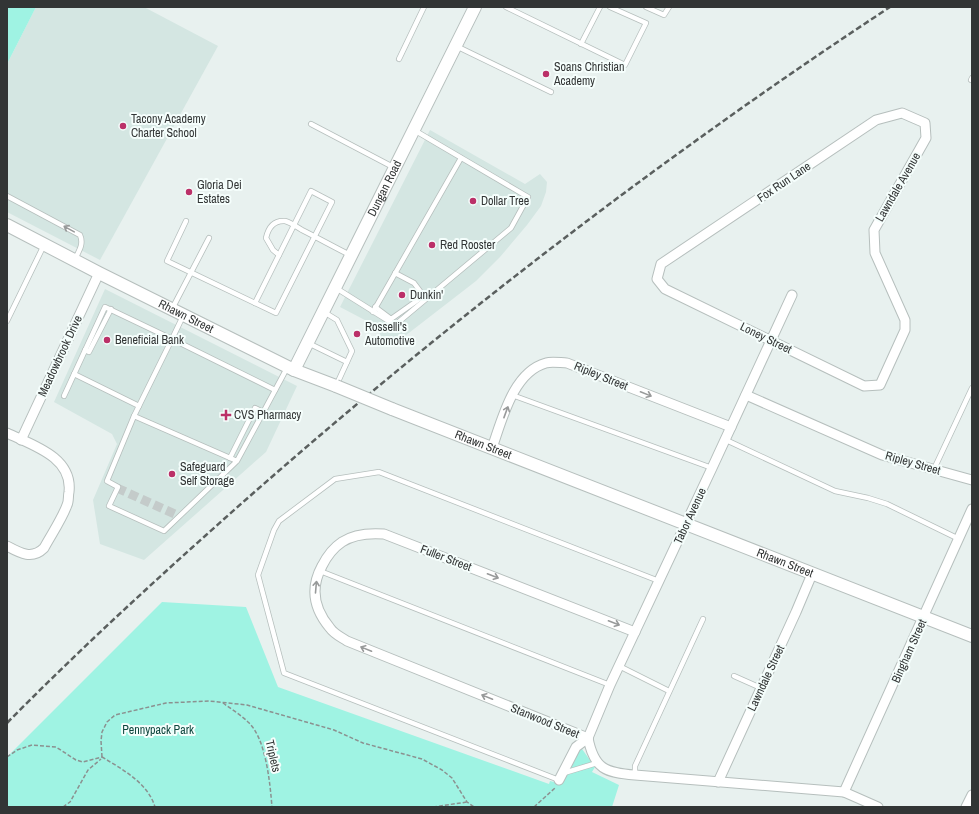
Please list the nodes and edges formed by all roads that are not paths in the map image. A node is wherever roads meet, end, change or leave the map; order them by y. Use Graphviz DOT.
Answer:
graph roads {
  1 [pos="424,7"];
  2 [pos="475,7"];
  3 [pos="506,7"];
  4 [pos="600,7"];
  5 [pos="610,7"];
  6 [pos="646,7"];
  7 [pos="669,7"];
  8 [pos="581,44"];
  9 [pos="456,46"];
  10 [pos="399,59"];
  11 [pos="551,92"];
  12 [pos="925,123"];
  13 [pos="311,124"];
  14 [pos="414,130"];
  15 [pos="461,158"];
  16 [pos="395,168"];
  17 [pos="7,196"];
  18 [pos="186,221"];
  19 [pos="7,225"];
  20 [pos="294,226"];
  21 [pos="315,237"];
  22 [pos="209,238"];
  23 [pos="44,245"];
  24 [pos="280,255"];
  25 [pos="351,256"];
  26 [pos="75,260"];
  27 [pos="99,273"];
  28 [pos="191,273"];
  29 [pos="395,273"];
  30 [pos="657,279"];
  31 [pos="335,288"];
  32 [pos="792,295"];
  33 [pos="255,303"];
  34 [pos="111,309"];
  35 [pos="172,309"];
  36 [pos="374,309"];
  37 [pos="324,312"];
  38 [pos="183,315"];
  39 [pos="7,321"];
  40 [pos="172,339"];
  41 [pos="770,340"];
  42 [pos="308,343"];
  43 [pos="85,350"];
  44 [pos="347,362"];
  45 [pos="291,368"];
  46 [pos="74,374"];
  47 [pos="880,385"];
  48 [pos="336,386"];
  49 [pos="972,388"];
  50 [pos="275,390"];
  51 [pos="512,395"];
  52 [pos="746,395"];
  53 [pos="64,396"];
  54 [pos="139,406"];
  55 [pos="263,412"];
  56 [pos="134,416"];
  57 [pos="731,427"];
  58 [pos="7,433"];
  59 [pos="21,440"];
  60 [pos="726,440"];
  61 [pos="492,448"];
  62 [pos="230,458"];
  63 [pos="238,461"];
  64 [pos="712,468"];
  65 [pos="934,469"];
  66 [pos="972,480"];
  67 [pos="972,509"];
  68 [pos="686,524"];
  69 [pos="959,539"];
  70 [pos="7,546"];
  71 [pos="320,571"];
  72 [pos="812,574"];
  73 [pos="659,582"];
  74 [pos="924,617"];
  75 [pos="703,618"];
  76 [pos="326,623"];
  77 [pos="635,632"];
  78 [pos="972,636"];
  79 [pos="619,666"];
  80 [pos="734,676"];
  81 [pos="610,685"];
  82 [pos="761,688"];
  83 [pos="670,691"];
  84 [pos="588,738"];
  85 [pos="597,763"];
  86 [pos="635,775"];
  87 [pos="561,777"];
  88 [pos="718,782"];
  89 [pos="844,792"];
  90 [pos="972,795"];
  91 [pos="878,807"];
  92 [pos="966,807"];
  1 -- 10 [label="lane"];
  2 -- 9 [label="main road, Dungan Road"];
  3 -- 8 [label="lane"];
  4 -- 8 [label="lane"];
  5 -- 8 [label="lane"];
  6 -- 7 [label="lane"];
  9 -- 11 [label="lane"];
  9 -- 14 [label="main road, Dungan Road"];
  12 -- 30 [label="street, Fox Run Lane"];
  12 -- 47 [label="street, Lawndale Avenue"];
  13 -- 16 [label="lane"];
  14 -- 15 [label="lane"];
  14 -- 16 [label="main road, Dungan Road"];
  15 -- 29 [label="lane"];
  15 -- 36 [label="lane"];
  16 -- 25 [label="main road, Dungan Road"];
  26 -- 17 [label="lane, one-way"];
  18 -- 28 [label="lane"];
  19 -- 23 [label="main road, Rhawn Street"];
  20 -- 21 [label="lane"];
  20 -- 21 [label="lane"];
  20 -- 24 [label="lane"];
  20 -- 24 [label="lane"];
  21 -- 25 [label="lane"];
  21 -- 33 [label="lane"];
  22 -- 28 [label="lane"];
  23 -- 26 [label="main road, Rhawn Street"];
  23 -- 39 [label="lane"];
  24 -- 33 [label="lane"];
  25 -- 31 [label="main road, Dungan Road"];
  26 -- 27 [label="main road, Rhawn Street"];
  27 -- 35 [label="main road, Rhawn Street"];
  27 -- 59 [label="street, Meadowbrook Drive"];
  28 -- 33 [label="lane"];
  28 -- 35 [label="lane"];
  29 -- 36 [label="lane"];
  29 -- 36 [label="lane"];
  30 -- 41 [label="street, Loney Street"];
  31 -- 36 [label="lane"];
  31 -- 37 [label="main road, Dungan Road"];
  32 -- 41 [label="street, Tabor Avenue"];
  34 -- 40 [label="lane"];
  34 -- 43 [label="lane"];
  34 -- 43 [label="lane"];
  35 -- 38 [label="main road, Rhawn Street"];
  37 -- 42 [label="main road, Dungan Road"];
  37 -- 44 [label="lane"];
  38 -- 40 [label="lane"];
  38 -- 45 [label="main road, Rhawn Street"];
  40 -- 50 [label="lane"];
  40 -- 54 [label="lane"];
  41 -- 47 [label="street, Loney Street"];
  41 -- 52 [label="street, Tabor Avenue"];
  42 -- 44 [label="lane"];
  42 -- 45 [label="main road, Dungan Road"];
  43 -- 46 [label="lane"];
  44 -- 48 [label="lane"];
  45 -- 48 [label="main road, Rhawn Street"];
  45 -- 50 [label="lane"];
  46 -- 53 [label="lane"];
  46 -- 54 [label="lane"];
  48 -- 61 [label="main road, Rhawn Street, bridge"];
  49 -- 65 [label="lane"];
  50 -- 55 [label="lane"];
  51 -- 57 [label="street, Ripley Street, one-way"];
  61 -- 51 [label="street, Ripley Street, one-way"];
  51 -- 64 [label="lane"];
  52 -- 57 [label="street, Tabor Avenue"];
  52 -- 65 [label="street, Ripley Street"];
  54 -- 56 [label="lane"];
  55 -- 62 [label="lane"];
  55 -- 63 [label="lane"];
  56 -- 62 [label="lane"];
  56 -- 63 [label="lane"];
  57 -- 60 [label="street, Tabor Avenue"];
  58 -- 59 [label="street"];
  59 -- 70 [label="street"];
  60 -- 64 [label="street, Tabor Avenue"];
  60 -- 69 [label="lane"];
  61 -- 68 [label="main road, Rhawn Street"];
  62 -- 63 [label="lane"];
  64 -- 68 [label="street, Tabor Avenue"];
  65 -- 66 [label="street, Ripley Street"];
  67 -- 69 [label="street, Bingham Street"];
  68 -- 72 [label="main road, Rhawn Street"];
  68 -- 73 [label="street, Tabor Avenue"];
  69 -- 74 [label="street, Bingham Street"];
  76 -- 71 [label="street, Fuller Street, one-way"];
  71 -- 77 [label="street, Fuller Street, one-way"];
  71 -- 81 [label="lane"];
  72 -- 74 [label="main road, Rhawn Street"];
  72 -- 82 [label="street, Lawndale Street"];
  73 -- 77 [label="street, Tabor Avenue"];
  73 -- 87 [label="lane"];
  74 -- 78 [label="main road, Rhawn Street"];
  74 -- 89 [label="street, Bingham Street"];
  75 -- 83 [label="lane"];
  84 -- 76 [label="street, Stanwood Street, one-way"];
  77 -- 79 [label="street, Tabor Avenue"];
  79 -- 81 [label="street, Tabor Avenue"];
  79 -- 83 [label="lane"];
  80 -- 82 [label="lane"];
  81 -- 84 [label="street, Tabor Avenue"];
  82 -- 88 [label="street, Lawndale Street"];
  83 -- 86 [label="lane"];
  84 -- 85 [label="street, Stanwood Street"];
  84 -- 87 [label="street"];
  85 -- 86 [label="street"];
  85 -- 87 [label="lane"];
  86 -- 88 [label="street"];
  88 -- 89 [label="street"];
  89 -- 91 [label="street"];
  90 -- 92 [label="street"];
}
